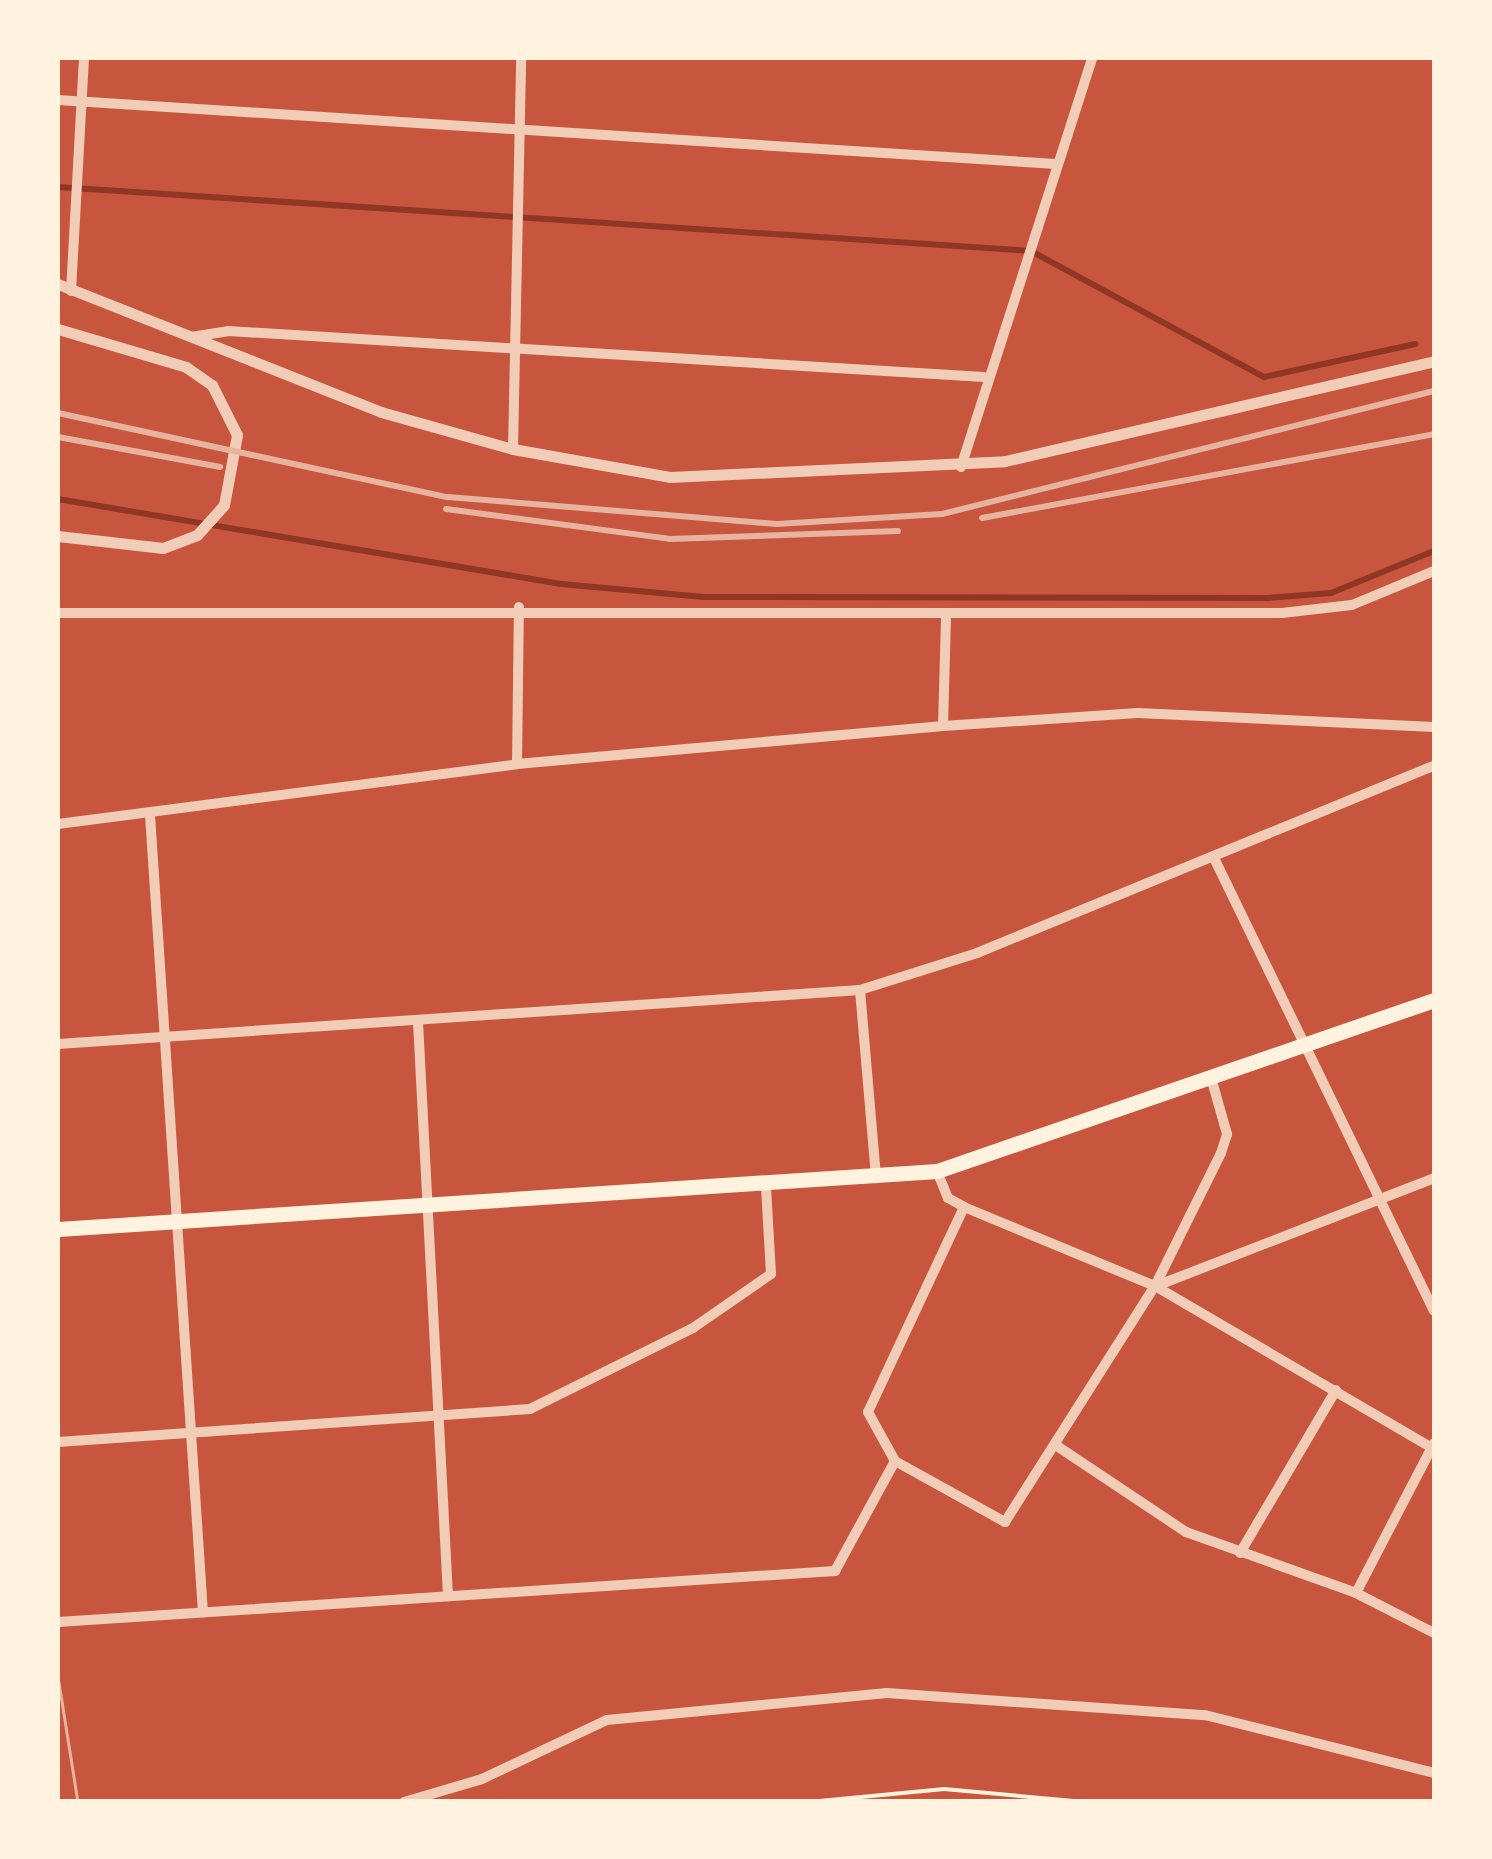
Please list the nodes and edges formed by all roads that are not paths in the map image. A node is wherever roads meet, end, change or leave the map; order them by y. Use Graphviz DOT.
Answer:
graph roads {
  1 [pos="84,58"];
  2 [pos="521,58"];
  3 [pos="1092,58"];
  4 [pos="58,100"];
  5 [pos="80,101"];
  6 [pos="522,130"];
  7 [pos="1056,164"];
  8 [pos="58,284"];
  9 [pos="71,291"];
  10 [pos="58,328"];
  11 [pos="187,338"];
  12 [pos="516,348"];
  13 [pos="1434,361"];
  14 [pos="984,377"];
  15 [pos="512,449"];
  16 [pos="961,467"];
  17 [pos="58,536"];
  18 [pos="1434,571"];
  19 [pos="519,608"];
  20 [pos="58,613"];
  21 [pos="946,618"];
  22 [pos="943,726"];
  23 [pos="1434,727"];
  24 [pos="517,764"];
  25 [pos="1434,766"];
  26 [pos="150,815"];
  27 [pos="58,824"];
  28 [pos="1215,860"];
  29 [pos="860,990"];
  30 [pos="1434,1000"];
  31 [pos="418,1022"];
  32 [pos="165,1037"];
  33 [pos="58,1044"];
  34 [pos="1304,1048"];
  35 [pos="1212,1081"];
  36 [pos="937,1171"];
  37 [pos="1434,1178"];
  38 [pos="876,1179"];
  39 [pos="766,1188"];
  40 [pos="1381,1194"];
  41 [pos="964,1207"];
  42 [pos="429,1210"];
  43 [pos="177,1223"];
  44 [pos="58,1229"];
  45 [pos="1155,1286"];
  46 [pos="1434,1311"];
  47 [pos="1336,1390"];
  48 [pos="438,1414"];
  49 [pos="190,1433"];
  50 [pos="58,1442"];
  51 [pos="1057,1446"];
  52 [pos="1434,1447"];
  53 [pos="895,1460"];
  54 [pos="1240,1553"];
  55 [pos="1356,1593"];
  56 [pos="448,1596"];
  57 [pos="203,1612"];
  58 [pos="58,1622"];
  59 [pos="1434,1633"];
  60 [pos="1434,1773"];
  61 [pos="404,1802"];
  1 -- 5 [label="street"];
  2 -- 6 [label="street"];
  3 -- 7 [label="street"];
  4 -- 5 [label="street"];
  5 -- 6 [label="street"];
  5 -- 9 [label="street"];
  6 -- 7 [label="street"];
  6 -- 12 [label="street"];
  7 -- 14 [label="street"];
  8 -- 9 [label="street"];
  9 -- 11 [label="street"];
  10 -- 17 [label="street"];
  11 -- 12 [label="street"];
  11 -- 15 [label="street"];
  12 -- 14 [label="street"];
  12 -- 15 [label="street"];
  13 -- 16 [label="street"];
  14 -- 16 [label="street"];
  15 -- 16 [label="street"];
  18 -- 21 [label="street"];
  19 -- 20 [label="street"];
  19 -- 21 [label="street"];
  19 -- 24 [label="street"];
  21 -- 22 [label="street"];
  22 -- 23 [label="street"];
  22 -- 24 [label="street"];
  24 -- 26 [label="street"];
  25 -- 28 [label="street"];
  26 -- 27 [label="street"];
  26 -- 32 [label="street"];
  28 -- 29 [label="street"];
  28 -- 34 [label="street"];
  29 -- 31 [label="street"];
  29 -- 38 [label="street"];
  30 -- 34 [label="main road"];
  31 -- 32 [label="street"];
  31 -- 42 [label="street"];
  32 -- 33 [label="street"];
  32 -- 43 [label="street"];
  34 -- 35 [label="main road"];
  34 -- 40 [label="street"];
  35 -- 36 [label="main road"];
  35 -- 45 [label="street"];
  36 -- 38 [label="main road"];
  36 -- 41 [label="street"];
  37 -- 40 [label="street"];
  38 -- 39 [label="main road"];
  39 -- 42 [label="main road"];
  39 -- 48 [label="street"];
  40 -- 45 [label="street"];
  40 -- 46 [label="street"];
  41 -- 45 [label="street"];
  41 -- 53 [label="street"];
  42 -- 43 [label="main road"];
  42 -- 48 [label="street"];
  43 -- 44 [label="main road"];
  43 -- 49 [label="street"];
  45 -- 47 [label="street"];
  45 -- 51 [label="street"];
  47 -- 52 [label="street"];
  47 -- 54 [label="street"];
  48 -- 49 [label="street"];
  48 -- 56 [label="street"];
  49 -- 50 [label="street"];
  49 -- 57 [label="street"];
  51 -- 53 [label="street"];
  51 -- 54 [label="street"];
  52 -- 55 [label="street"];
  53 -- 56 [label="street"];
  54 -- 55 [label="street"];
  55 -- 59 [label="street"];
  56 -- 57 [label="street"];
  57 -- 58 [label="street"];
  60 -- 61 [label="street"];
}
